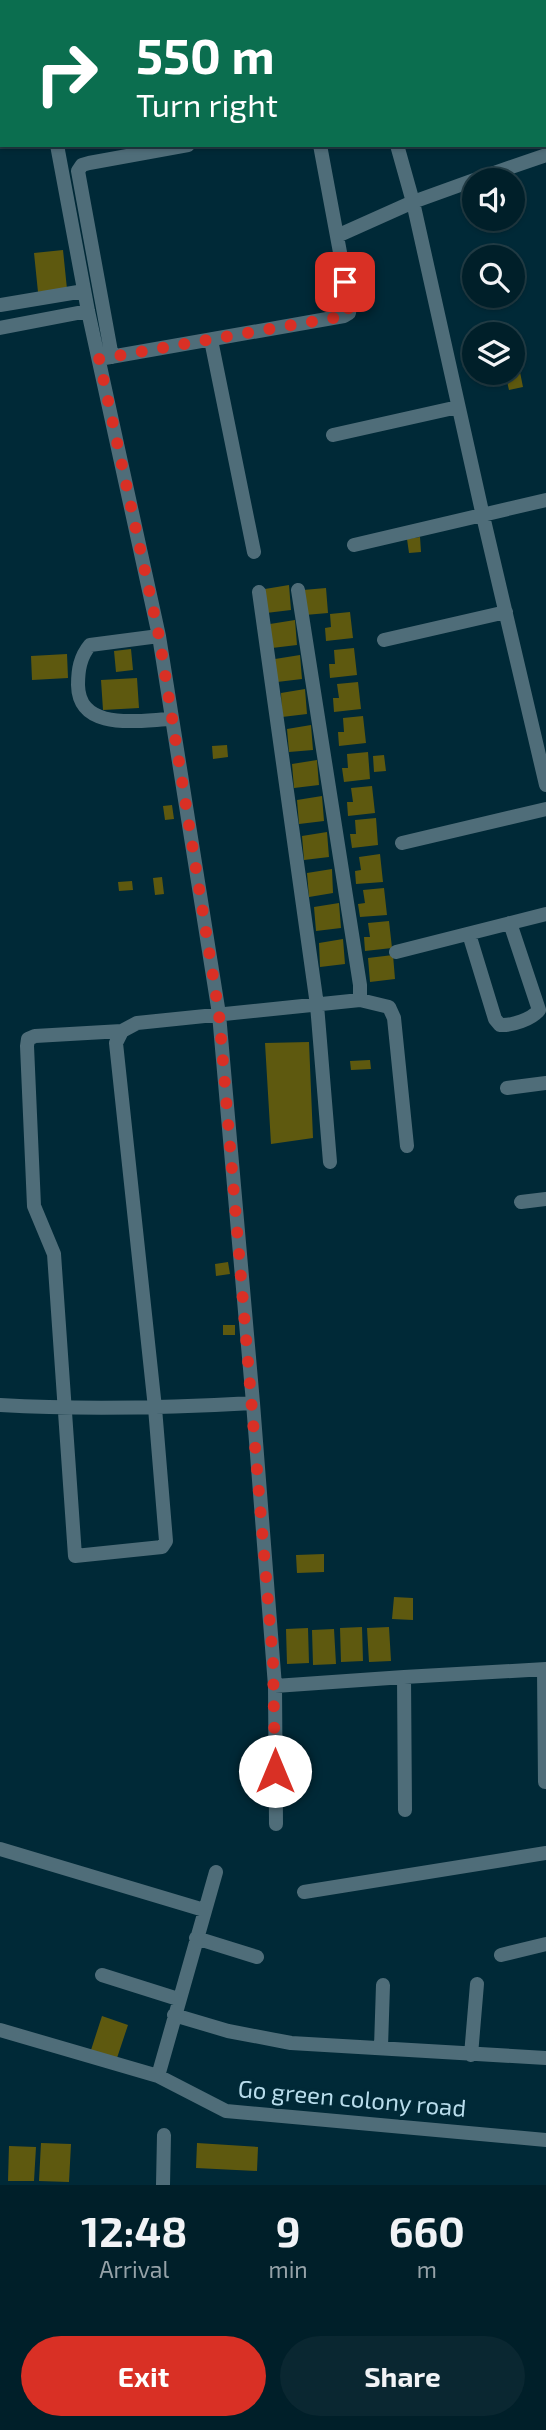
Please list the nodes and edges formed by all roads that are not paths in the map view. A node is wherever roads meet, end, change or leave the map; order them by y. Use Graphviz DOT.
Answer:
graph roads {
  1 [pos="61,147"];
  2 [pos="177,147"];
  3 [pos="320,147"];
  4 [pos="398,147"];
  5 [pos="546,158"];
  6 [pos="513,168"];
  7 [pos="462,184"];
  8 [pos="413,202"];
  9 [pos="337,236"];
  10 [pos="85,291"];
  11 [pos="0,305"];
  12 [pos="88,311"];
  13 [pos="0,328"];
  14 [pos="211,340"];
  15 [pos="105,358"];
  16 [pos="458,407"];
  17 [pos="333,435"];
  18 [pos="546,500"];
  19 [pos="483,516"];
  20 [pos="354,545"];
  21 [pos="254,552"];
  22 [pos="298,590"];
  23 [pos="259,592"];
  24 [pos="506,612"];
  25 [pos="159,636"];
  26 [pos="384,640"];
  27 [pos="172,719"];
  28 [pos="546,785"];
  29 [pos="546,808"];
  30 [pos="402,843"];
  31 [pos="546,914"];
  32 [pos="510,923"];
  33 [pos="468,934"];
  34 [pos="396,952"];
  35 [pos="360,1000"];
  36 [pos="317,1005"];
  37 [pos="219,1014"];
  38 [pos="122,1031"];
  39 [pos="546,1083"];
  40 [pos="507,1088"];
  41 [pos="407,1146"];
  42 [pos="330,1162"];
  43 [pos="546,1199"];
  44 [pos="521,1202"];
  45 [pos="253,1403"];
  46 [pos="0,1405"];
  47 [pos="155,1408"];
  48 [pos="66,1409"];
  49 [pos="545,1670"];
  50 [pos="404,1677"];
  51 [pos="275,1686"];
  52 [pos="545,1782"];
  53 [pos="405,1810"];
  54 [pos="276,1824"];
  55 [pos="0,1849"];
  56 [pos="546,1853"];
  57 [pos="216,1872"];
  58 [pos="304,1892"];
  59 [pos="205,1910"];
  60 [pos="196,1938"];
  61 [pos="546,1944"];
  62 [pos="501,1955"];
  63 [pos="257,1957"];
  64 [pos="102,1975"];
  65 [pos="477,1984"];
  66 [pos="383,1986"];
  67 [pos="178,1999"];
  68 [pos="174,2015"];
  69 [pos="0,2029"];
  70 [pos="381,2047"];
  71 [pos="471,2055"];
  72 [pos="546,2058"];
  73 [pos="158,2076"];
  74 [pos="164,2135"];
  75 [pos="546,2140"];
  76 [pos="163,2185"];
  1 -- 10 [label="street"];
  2 -- 15 [label="street"];
  3 -- 9 [label="street"];
  4 -- 8 [label="street"];
  5 -- 6 [label="street"];
  7 -- 8 [label="street"];
  8 -- 9 [label="street"];
  8 -- 16 [label="street"];
  9 -- 14 [label="street"];
  10 -- 11 [label="street"];
  10 -- 12 [label="street"];
  12 -- 13 [label="street"];
  12 -- 15 [label="street"];
  14 -- 15 [label="street"];
  14 -- 21 [label="street"];
  15 -- 25 [label="street"];
  16 -- 17 [label="street"];
  16 -- 19 [label="street"];
  18 -- 19 [label="street"];
  19 -- 20 [label="street"];
  19 -- 24 [label="street"];
  22 -- 35 [label="street"];
  23 -- 36 [label="street"];
  24 -- 26 [label="street"];
  24 -- 28 [label="street"];
  25 -- 27 [label="street"];
  25 -- 27 [label="street"];
  27 -- 37 [label="street"];
  29 -- 30 [label="street"];
  31 -- 32 [label="street"];
  32 -- 33 [label="street"];
  32 -- 33 [label="street"];
  33 -- 34 [label="street"];
  35 -- 36 [label="street"];
  35 -- 41 [label="street"];
  36 -- 37 [label="street"];
  36 -- 42 [label="street"];
  37 -- 38 [label="street"];
  37 -- 45 [label="street"];
  38 -- 47 [label="street"];
  38 -- 48 [label="street"];
  39 -- 40 [label="street"];
  43 -- 44 [label="street"];
  45 -- 47 [label="street"];
  45 -- 51 [label="street"];
  46 -- 48 [label="street"];
  47 -- 48 [label="street"];
  47 -- 48 [label="street"];
  49 -- 50 [label="street"];
  49 -- 52 [label="street"];
  50 -- 51 [label="street"];
  50 -- 53 [label="street"];
  51 -- 54 [label="street"];
  55 -- 59 [label="street"];
  56 -- 58 [label="street"];
  57 -- 59 [label="street"];
  59 -- 60 [label="street"];
  60 -- 63 [label="street"];
  60 -- 67 [label="street"];
  61 -- 62 [label="street"];
  64 -- 67 [label="street"];
  65 -- 71 [label="street"];
  66 -- 70 [label="street"];
  67 -- 68 [label="street"];
  68 -- 70 [label="street"];
  68 -- 73 [label="street"];
  69 -- 73 [label="street, Go green colony road"];
  70 -- 71 [label="street"];
  71 -- 72 [label="street"];
  73 -- 75 [label="street, Go green colony road"];
  74 -- 76 [label="street"];
}
